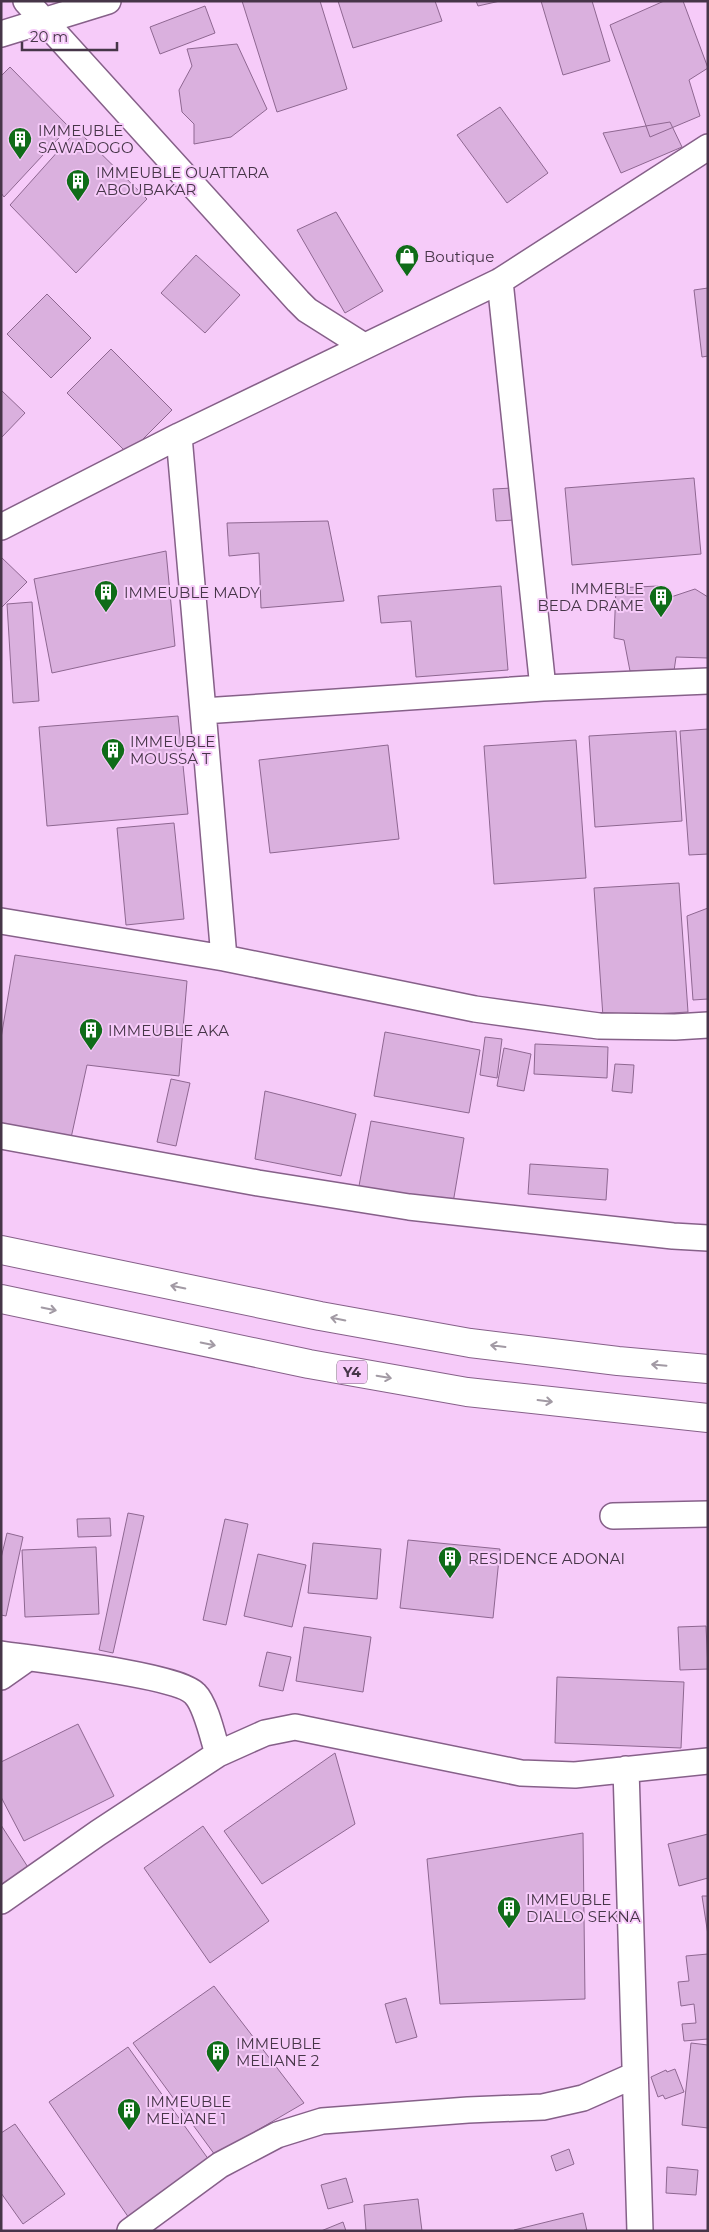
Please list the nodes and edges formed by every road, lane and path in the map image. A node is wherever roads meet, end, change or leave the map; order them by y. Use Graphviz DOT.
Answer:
graph roads {
  1 [pos="26,1"];
  2 [pos="108,1"];
  3 [pos="46,22"];
  4 [pos="1,34"];
  5 [pos="708,147"];
  6 [pos="500,281"];
  7 [pos="364,346"];
  8 [pos="179,436"];
  9 [pos="1,527"];
  10 [pos="708,681"];
  11 [pos="544,688"];
  12 [pos="203,711"];
  13 [pos="1,921"];
  14 [pos="224,958"];
  15 [pos="708,1025"];
  16 [pos="1,1136"];
  17 [pos="708,1238"];
  18 [pos="1,1250"];
  19 [pos="1,1299"];
  20 [pos="708,1369"];
  21 [pos="708,1418"];
  22 [pos="708,1514"];
  23 [pos="613,1516"];
  24 [pos="1,1654"];
  25 [pos="28,1658"];
  26 [pos="1,1678"];
  27 [pos="218,1754"];
  28 [pos="708,1761"];
  29 [pos="626,1769"];
  30 [pos="1,1901"];
  31 [pos="636,2075"];
  32 [pos="130,2231"];
  33 [pos="640,2231"];
  1 -- 3 [label="street"];
  2 -- 3 [label="street"];
  3 -- 4 [label="street"];
  3 -- 7 [label="street"];
  5 -- 6 [label="street"];
  6 -- 7 [label="street"];
  6 -- 11 [label="street"];
  7 -- 8 [label="street"];
  8 -- 9 [label="street"];
  8 -- 12 [label="street"];
  10 -- 11 [label="street"];
  11 -- 12 [label="street"];
  12 -- 14 [label="street"];
  13 -- 14 [label="street"];
  14 -- 15 [label="street"];
  16 -- 17 [label="street"];
  20 -- 18 [label="highway, one-way"];
  19 -- 21 [label="highway, Y4, one-way"];
  22 -- 23 [label="street"];
  24 -- 25 [label="street"];
  25 -- 26 [label="street"];
  25 -- 27 [label="street"];
  27 -- 29 [label="street"];
  27 -- 30 [label="street"];
  28 -- 29 [label="street"];
  29 -- 31 [label="street"];
  31 -- 32 [label="street"];
  31 -- 33 [label="street"];
}
